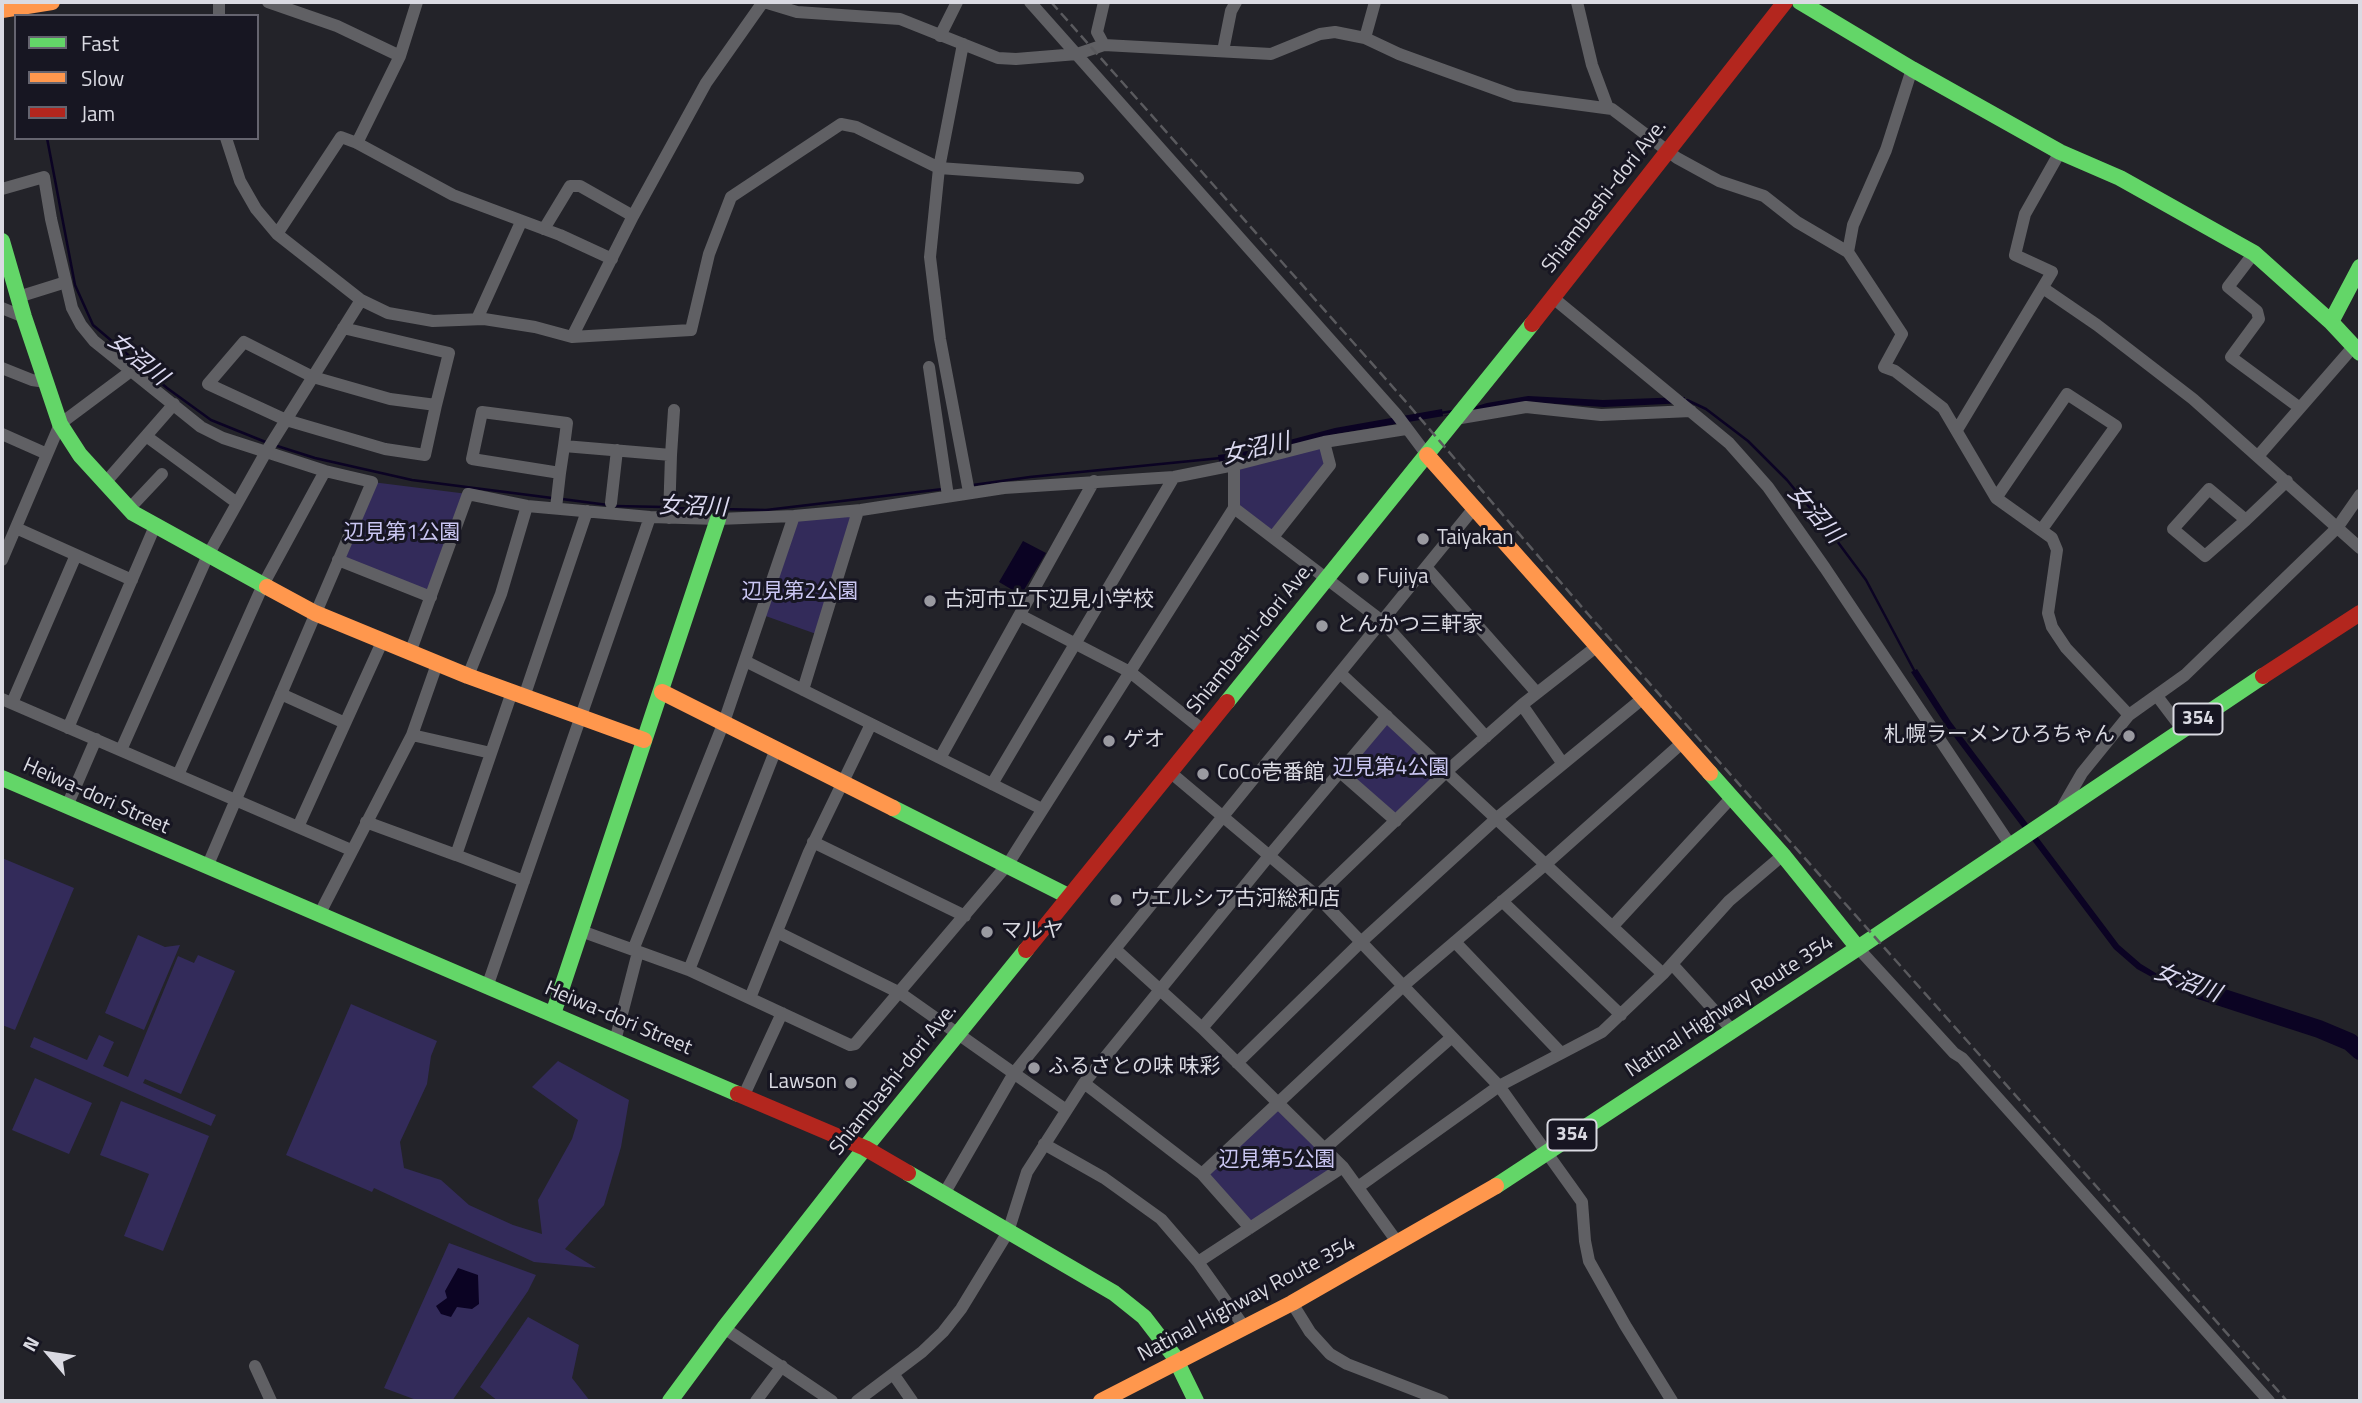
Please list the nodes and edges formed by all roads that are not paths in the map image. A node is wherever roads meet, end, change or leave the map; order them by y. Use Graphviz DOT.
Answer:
graph roads {
  1 [pos="268,2"];
  2 [pos="417,2"];
  3 [pos="764,2"];
  4 [pos="957,2"];
  5 [pos="1030,2"];
  6 [pos="1104,2"];
  7 [pos="1236,2"];
  8 [pos="1375,2"];
  9 [pos="1577,2"];
  10 [pos="1785,2"];
  11 [pos="1800,2"];
  12 [pos="40,3"];
  13 [pos="2,9"];
  14 [pos="940,36"];
  15 [pos="1365,38"];
  16 [pos="963,44"];
  17 [pos="1104,45"];
  18 [pos="1223,51"];
  19 [pos="1077,54"];
  20 [pos="400,56"];
  21 [pos="1912,69"];
  22 [pos="1608,108"];
  23 [pos="227,140"];
  24 [pos="356,143"];
  25 [pos="1667,151"];
  26 [pos="2060,152"];
  27 [pos="939,167"];
  28 [pos="1078,178"];
  29 [pos="2,189"];
  30 [pos="634,216"];
  31 [pos="522,222"];
  32 [pos="544,229"];
  33 [pos="277,234"];
  34 [pos="2,240"];
  35 [pos="1848,252"];
  36 [pos="2254,253"];
  37 [pos="612,260"];
  38 [pos="2360,267"];
  39 [pos="66,282"];
  40 [pos="2043,288"];
  41 [pos="18,297"];
  42 [pos="1552,297"];
  43 [pos="361,300"];
  44 [pos="2,308"];
  45 [pos="24,317"];
  46 [pos="477,319"];
  47 [pos="2331,322"];
  48 [pos="344,328"];
  49 [pos="572,337"];
  50 [pos="2357,349"];
  51 [pos="2,368"];
  52 [pos="929,368"];
  53 [pos="131,370"];
  54 [pos="313,377"];
  55 [pos="46,382"];
  56 [pos="174,404"];
  57 [pos="436,405"];
  58 [pos="1688,408"];
  59 [pos="2300,408"];
  60 [pos="674,410"];
  61 [pos="1461,412"];
  62 [pos="954,415"];
  63 [pos="937,418"];
  64 [pos="286,420"];
  65 [pos="1402,423"];
  66 [pos="61,424"];
  67 [pos="1957,430"];
  68 [pos="2,434"];
  69 [pos="146,436"];
  70 [pos="1324,442"];
  71 [pos="564,446"];
  72 [pos="617,450"];
  73 [pos="266,452"];
  74 [pos="47,454"];
  75 [pos="1427,454"];
  76 [pos="671,455"];
  77 [pos="2259,456"];
  78 [pos="1234,465"];
  79 [pos="325,471"];
  80 [pos="560,473"];
  81 [pos="162,474"];
  82 [pos="1174,477"];
  83 [pos="1094,481"];
  84 [pos="2287,481"];
  85 [pos="104,484"];
  86 [pos="969,492"];
  87 [pos="2360,495"];
  88 [pos="948,496"];
  89 [pos="1996,498"];
  90 [pos="237,503"];
  91 [pos="611,503"];
  92 [pos="527,506"];
  93 [pos="556,508"];
  94 [pos="1234,508"];
  95 [pos="1474,508"];
  96 [pos="129,509"];
  97 [pos="587,511"];
  98 [pos="858,511"];
  99 [pos="794,516"];
  100 [pos="650,517"];
  101 [pos="669,518"];
  102 [pos="718,519"];
  103 [pos="2246,520"];
  104 [pos="155,527"];
  105 [pos="16,528"];
  106 [pos="2337,528"];
  107 [pos="2042,529"];
  108 [pos="1273,537"];
  109 [pos="2360,548"];
  110 [pos="76,555"];
  111 [pos="208,555"];
  112 [pos="2,560"];
  113 [pos="338,560"];
  114 [pos="1426,567"];
  115 [pos="1327,579"];
  116 [pos="132,580"];
  117 [pos="263,585"];
  118 [pos="431,597"];
  119 [pos="315,613"];
  120 [pos="2360,614"];
  121 [pos="1020,615"];
  122 [pos="1382,621"];
  123 [pos="382,642"];
  124 [pos="1075,644"];
  125 [pos="1596,647"];
  126 [pos="410,653"];
  127 [pos="745,661"];
  128 [pos="437,664"];
  129 [pos="1130,672"];
  130 [pos="1340,673"];
  131 [pos="468,676"];
  132 [pos="803,690"];
  133 [pos="662,692"];
  134 [pos="1537,693"];
  135 [pos="281,694"];
  136 [pos="518,695"];
  137 [pos="2157,696"];
  138 [pos="1642,699"];
  139 [pos="7,701"];
  140 [pos="1522,705"];
  141 [pos="2129,715"];
  142 [pos="1387,716"];
  143 [pos="581,718"];
  144 [pos="724,722"];
  145 [pos="345,723"];
  146 [pos="872,724"];
  147 [pos="68,727"];
  148 [pos="2182,729"];
  149 [pos="1204,731"];
  150 [pos="412,735"];
  151 [pos="1486,737"];
  152 [pos="96,740"];
  153 [pos="644,740"];
  154 [pos="1683,742"];
  155 [pos="776,749"];
  156 [pos="121,750"];
  157 [pos="491,753"];
  158 [pos="940,758"];
  159 [pos="1563,764"];
  160 [pos="1447,771"];
  161 [pos="1170,772"];
  162 [pos="1340,772"];
  163 [pos="178,775"];
  164 [pos="2,778"];
  165 [pos="842,782"];
  166 [pos="992,785"];
  167 [pos="1732,797"];
  168 [pos="235,800"];
  169 [pos="67,806"];
  170 [pos="1042,809"];
  171 [pos="2063,811"];
  172 [pos="1223,816"];
  173 [pos="1497,818"];
  174 [pos="1396,821"];
  175 [pos="366,822"];
  176 [pos="298,827"];
  177 [pos="2024,837"];
  178 [pos="813,842"];
  179 [pos="351,850"];
  180 [pos="456,855"];
  181 [pos="1783,855"];
  182 [pos="1269,856"];
  183 [pos="1546,863"];
  184 [pos="1008,864"];
  185 [pos="206,867"];
  186 [pos="524,881"];
  187 [pos="1068,896"];
  188 [pos="1317,896"];
  189 [pos="1502,901"];
  190 [pos="319,915"];
  191 [pos="965,916"];
  192 [pos="1613,926"];
  193 [pos="581,931"];
  194 [pos="777,932"];
  195 [pos="1361,942"];
  196 [pos="1455,942"];
  197 [pos="1858,948"];
  198 [pos="1115,949"];
  199 [pos="636,951"];
  200 [pos="1672,964"];
  201 [pos="689,970"];
  202 [pos="1663,974"];
  203 [pos="1403,986"];
  204 [pos="487,987"];
  205 [pos="1161,989"];
  206 [pos="900,993"];
  207 [pos="750,998"];
  208 [pos="782,1013"];
  209 [pos="553,1014"];
  210 [pos="1621,1015"];
  211 [pos="1202,1028"];
  212 [pos="1732,1030"];
  213 [pos="957,1034"];
  214 [pos="1451,1037"];
  215 [pos="615,1041"];
  216 [pos="1561,1054"];
  217 [pos="1237,1063"];
  218 [pos="1014,1073"];
  219 [pos="1084,1083"];
  220 [pos="1499,1086"];
  221 [pos="744,1095"];
  222 [pos="1278,1103"];
  223 [pos="1066,1110"];
  224 [pos="1044,1144"];
  225 [pos="865,1148"];
  226 [pos="1324,1149"];
  227 [pos="1545,1152"];
  228 [pos="1343,1167"];
  229 [pos="1202,1174"];
  230 [pos="1358,1187"];
  231 [pos="944,1194"];
  232 [pos="1250,1228"];
  233 [pos="1008,1232"];
  234 [pos="1398,1243"];
  235 [pos="1199,1262"];
  236 [pos="1292,1303"];
  237 [pos="724,1328"];
  238 [pos="1245,1328"];
  239 [pos="1177,1363"];
  240 [pos="255,1366"];
  241 [pos="782,1366"];
  242 [pos="894,1375"];
  243 [pos="271,1401"];
  244 [pos="670,1401"];
  245 [pos="756,1401"];
  246 [pos="832,1401"];
  247 [pos="857,1401"];
  248 [pos="912,1401"];
  249 [pos="1101,1401"];
  250 [pos="1196,1401"];
  251 [pos="1443,1401"];
  252 [pos="1672,1401"];
  253 [pos="2269,1401"];
  1 -- 20 [label="street"];
  2 -- 20 [label="street"];
  3 -- 14 [label="street"];
  3 -- 30 [label="street"];
  4 -- 14 [label="street"];
  5 -- 19 [label="street"];
  6 -- 17 [label="street"];
  7 -- 18 [label="street"];
  8 -- 15 [label="street"];
  9 -- 22 [label="street"];
  10 -- 25 [label="main road, Shiambashi-dori Ave."];
  11 -- 21 [label="main road"];
  12 -- 13 [label="main road"];
  14 -- 16 [label="street"];
  15 -- 18 [label="street"];
  15 -- 22 [label="street"];
  16 -- 19 [label="street"];
  16 -- 27 [label="street"];
  17 -- 18 [label="street"];
  17 -- 19 [label="street"];
  19 -- 65 [label="street"];
  20 -- 24 [label="street"];
  21 -- 26 [label="main road"];
  21 -- 35 [label="street"];
  22 -- 25 [label="street"];
  23 -- 33 [label="street"];
  24 -- 31 [label="street"];
  24 -- 33 [label="street"];
  25 -- 35 [label="street"];
  25 -- 42 [label="main road, Shiambashi-dori Ave."];
  26 -- 36 [label="main road"];
  26 -- 40 [label="street"];
  27 -- 28 [label="street"];
  27 -- 49 [label="street"];
  27 -- 62 [label="street"];
  29 -- 39 [label="street"];
  30 -- 32 [label="street"];
  30 -- 37 [label="street"];
  31 -- 32 [label="street"];
  31 -- 46 [label="street"];
  32 -- 37 [label="street"];
  33 -- 43 [label="street"];
  34 -- 41 [label="main road"];
  35 -- 67 [label="street"];
  36 -- 47 [label="main road"];
  36 -- 59 [label="street"];
  37 -- 49 [label="street"];
  38 -- 47 [label="main road"];
  39 -- 41 [label="street"];
  39 -- 53 [label="street"];
  40 -- 67 [label="street"];
  40 -- 77 [label="street"];
  41 -- 45 [label="main road"];
  42 -- 58 [label="street"];
  42 -- 61 [label="main road, Shiambashi-dori Ave."];
  43 -- 46 [label="street"];
  43 -- 48 [label="street"];
  44 -- 45 [label="street"];
  45 -- 55 [label="main road"];
  46 -- 49 [label="street"];
  47 -- 50 [label="main road"];
  48 -- 54 [label="street"];
  48 -- 57 [label="street"];
  50 -- 59 [label="street"];
  51 -- 55 [label="street"];
  52 -- 63 [label="street"];
  53 -- 56 [label="street"];
  53 -- 66 [label="street"];
  54 -- 57 [label="street"];
  54 -- 64 [label="street"];
  54 -- 64 [label="street"];
  55 -- 66 [label="main road"];
  56 -- 69 [label="street"];
  56 -- 73 [label="street"];
  57 -- 64 [label="street"];
  58 -- 61 [label="street"];
  58 -- 177 [label="street"];
  59 -- 77 [label="street"];
  60 -- 76 [label="street"];
  61 -- 75 [label="main road, Shiambashi-dori Ave."];
  62 -- 63 [label="street"];
  62 -- 86 [label="street"];
  63 -- 88 [label="street"];
  64 -- 73 [label="street"];
  65 -- 70 [label="street"];
  65 -- 75 [label="street"];
  66 -- 74 [label="street"];
  66 -- 85 [label="main road"];
  67 -- 89 [label="street"];
  68 -- 74 [label="street"];
  69 -- 85 [label="street"];
  69 -- 90 [label="street"];
  70 -- 78 [label="street"];
  70 -- 108 [label="street"];
  71 -- 72 [label="street"];
  71 -- 80 [label="street"];
  71 -- 80 [label="street"];
  72 -- 76 [label="street"];
  72 -- 91 [label="street"];
  73 -- 79 [label="street"];
  73 -- 90 [label="street"];
  74 -- 105 [label="street"];
  75 -- 95 [label="main road"];
  75 -- 115 [label="main road, Shiambashi-dori Ave."];
  76 -- 101 [label="street"];
  77 -- 84 [label="street"];
  78 -- 82 [label="street"];
  78 -- 94 [label="street"];
  79 -- 113 [label="street"];
  79 -- 117 [label="street"];
  80 -- 93 [label="street"];
  81 -- 96 [label="street"];
  82 -- 83 [label="street"];
  82 -- 124 [label="street"];
  83 -- 86 [label="street"];
  83 -- 121 [label="street"];
  84 -- 103 [label="street"];
  84 -- 106 [label="street"];
  85 -- 96 [label="main road"];
  86 -- 88 [label="street"];
  87 -- 106 [label="street"];
  88 -- 98 [label="street"];
  89 -- 107 [label="street"];
  89 -- 107 [label="street"];
  90 -- 111 [label="street"];
  92 -- 93 [label="street"];
  92 -- 118 [label="street"];
  92 -- 131 [label="street"];
  93 -- 97 [label="street"];
  94 -- 108 [label="street"];
  94 -- 129 [label="street"];
  95 -- 114 [label="street"];
  95 -- 125 [label="main road"];
  96 -- 104 [label="main road"];
  97 -- 100 [label="street"];
  97 -- 136 [label="street"];
  98 -- 99 [label="street"];
  98 -- 132 [label="street"];
  99 -- 102 [label="street"];
  99 -- 127 [label="street"];
  100 -- 101 [label="street"];
  100 -- 143 [label="street"];
  101 -- 102 [label="street"];
  102 -- 133 [label="main road"];
  103 -- 103 [label="street"];
  104 -- 111 [label="main road"];
  104 -- 116 [label="street"];
  105 -- 110 [label="street"];
  105 -- 112 [label="street"];
  106 -- 109 [label="street"];
  106 -- 137 [label="street"];
  107 -- 141 [label="street"];
  108 -- 115 [label="street"];
  110 -- 116 [label="street"];
  110 -- 139 [label="street"];
  111 -- 117 [label="main road"];
  111 -- 156 [label="street"];
  113 -- 118 [label="street"];
  113 -- 119 [label="street"];
  114 -- 122 [label="street"];
  114 -- 134 [label="street"];
  115 -- 122 [label="street"];
  115 -- 149 [label="main road, Shiambashi-dori Ave."];
  116 -- 147 [label="street"];
  117 -- 119 [label="main road"];
  117 -- 163 [label="street"];
  118 -- 126 [label="street"];
  119 -- 123 [label="main road"];
  119 -- 135 [label="street"];
  120 -- 148 [label="main road, Natinal Highway Route 354 / 354"];
  121 -- 124 [label="street"];
  121 -- 158 [label="street"];
  122 -- 130 [label="street"];
  122 -- 151 [label="street"];
  123 -- 126 [label="main road"];
  123 -- 145 [label="street"];
  124 -- 129 [label="street"];
  124 -- 166 [label="street"];
  125 -- 134 [label="street"];
  125 -- 138 [label="main road"];
  126 -- 128 [label="main road"];
  127 -- 132 [label="street"];
  127 -- 144 [label="street"];
  128 -- 131 [label="main road"];
  128 -- 150 [label="street"];
  129 -- 149 [label="street"];
  129 -- 170 [label="street"];
  130 -- 142 [label="street"];
  130 -- 172 [label="street"];
  131 -- 136 [label="main road"];
  132 -- 146 [label="street"];
  133 -- 144 [label="main road"];
  133 -- 153 [label="main road"];
  134 -- 140 [label="street"];
  135 -- 145 [label="street"];
  135 -- 168 [label="street"];
  136 -- 143 [label="main road"];
  136 -- 157 [label="street"];
  137 -- 141 [label="street"];
  137 -- 148 [label="street"];
  138 -- 154 [label="main road"];
  138 -- 159 [label="street"];
  139 -- 147 [label="street"];
  140 -- 151 [label="street"];
  140 -- 159 [label="street"];
  141 -- 171 [label="street"];
  142 -- 160 [label="street"];
  142 -- 162 [label="street"];
  143 -- 153 [label="main road"];
  143 -- 186 [label="street"];
  144 -- 155 [label="main road"];
  144 -- 199 [label="street"];
  145 -- 176 [label="street"];
  146 -- 158 [label="street"];
  146 -- 165 [label="street"];
  147 -- 152 [label="street"];
  148 -- 171 [label="main road, Natinal Highway Route 354 / 354"];
  149 -- 161 [label="main road, Shiambashi-dori Ave."];
  150 -- 157 [label="street"];
  150 -- 175 [label="street"];
  151 -- 160 [label="street"];
  152 -- 156 [label="street"];
  152 -- 169 [label="street"];
  153 -- 193 [label="main road"];
  154 -- 167 [label="main road"];
  154 -- 183 [label="street"];
  155 -- 165 [label="main road"];
  155 -- 201 [label="street"];
  156 -- 163 [label="street"];
  157 -- 180 [label="street"];
  158 -- 166 [label="street"];
  159 -- 173 [label="street"];
  160 -- 173 [label="street"];
  160 -- 174 [label="street"];
  161 -- 172 [label="street"];
  161 -- 187 [label="main road, Shiambashi-dori Ave."];
  162 -- 174 [label="street"];
  162 -- 182 [label="street"];
  163 -- 168 [label="street"];
  164 -- 169 [label="main road, Heiwa-dori Street"];
  165 -- 178 [label="street"];
  165 -- 184 [label="main road"];
  166 -- 170 [label="street"];
  167 -- 181 [label="main road"];
  167 -- 192 [label="street"];
  168 -- 176 [label="street"];
  168 -- 185 [label="street"];
  169 -- 185 [label="main road, Heiwa-dori Street"];
  170 -- 184 [label="street"];
  171 -- 177 [label="main road, Natinal Highway Route 354 / 354"];
  172 -- 182 [label="street"];
  172 -- 198 [label="street"];
  173 -- 183 [label="street"];
  173 -- 195 [label="street"];
  174 -- 188 [label="street"];
  175 -- 179 [label="street"];
  175 -- 180 [label="street"];
  176 -- 179 [label="street"];
  177 -- 197 [label="main road, Natinal Highway Route 354 / 354"];
  178 -- 191 [label="street"];
  178 -- 194 [label="street"];
  179 -- 190 [label="street"];
  180 -- 186 [label="street"];
  181 -- 197 [label="main road"];
  181 -- 200 [label="street"];
  182 -- 188 [label="street"];
  182 -- 205 [label="street"];
  183 -- 189 [label="street"];
  183 -- 192 [label="street"];
  184 -- 187 [label="main road"];
  184 -- 191 [label="street"];
  185 -- 190 [label="main road, Heiwa-dori Street"];
  186 -- 204 [label="street"];
  187 -- 213 [label="main road, Shiambashi-dori Ave."];
  188 -- 195 [label="street"];
  188 -- 211 [label="street"];
  189 -- 196 [label="street"];
  189 -- 210 [label="street"];
  190 -- 204 [label="main road, Heiwa-dori Street"];
  191 -- 206 [label="street"];
  192 -- 202 [label="street"];
  193 -- 199 [label="street"];
  193 -- 209 [label="main road"];
  194 -- 206 [label="street"];
  194 -- 207 [label="street"];
  195 -- 203 [label="street"];
  195 -- 217 [label="street"];
  196 -- 203 [label="street"];
  196 -- 216 [label="street"];
  197 -- 212 [label="main road, Natinal Highway Route 354 / 354"];
  197 -- 253 [label="street"];
  198 -- 205 [label="street"];
  198 -- 218 [label="street"];
  199 -- 201 [label="street"];
  199 -- 215 [label="street"];
  200 -- 202 [label="street"];
  200 -- 212 [label="street"];
  201 -- 207 [label="street"];
  202 -- 210 [label="street"];
  203 -- 214 [label="street"];
  203 -- 222 [label="street"];
  204 -- 209 [label="main road, Heiwa-dori Street"];
  205 -- 211 [label="street"];
  205 -- 219 [label="street"];
  206 -- 208 [label="street"];
  206 -- 213 [label="street"];
  207 -- 208 [label="street"];
  208 -- 221 [label="street"];
  209 -- 215 [label="main road, Heiwa-dori Street"];
  210 -- 216 [label="street"];
  211 -- 217 [label="street"];
  212 -- 227 [label="main road, Natinal Highway Route 354 / 354"];
  213 -- 218 [label="street"];
  213 -- 225 [label="main road, Shiambashi-dori Ave."];
  214 -- 220 [label="street"];
  214 -- 226 [label="street"];
  215 -- 221 [label="main road, Heiwa-dori Street"];
  216 -- 220 [label="street"];
  217 -- 222 [label="street"];
  218 -- 223 [label="street"];
  218 -- 231 [label="street"];
  219 -- 223 [label="street"];
  219 -- 229 [label="street"];
  220 -- 227 [label="street"];
  220 -- 230 [label="street"];
  221 -- 225 [label="main road, Heiwa-dori Street"];
  222 -- 226 [label="street"];
  222 -- 229 [label="street"];
  223 -- 224 [label="street"];
  224 -- 233 [label="street"];
  224 -- 235 [label="street"];
  225 -- 231 [label="main road, Heiwa-dori Street"];
  225 -- 237 [label="main road, Shiambashi-dori Ave."];
  226 -- 228 [label="street"];
  227 -- 234 [label="main road, Natinal Highway Route 354 / 354"];
  227 -- 252 [label="street"];
  228 -- 230 [label="street"];
  228 -- 232 [label="street"];
  229 -- 232 [label="street"];
  230 -- 234 [label="street"];
  231 -- 233 [label="main road, Heiwa-dori Street"];
  232 -- 235 [label="street"];
  233 -- 239 [label="main road, Heiwa-dori Street"];
  233 -- 242 [label="street"];
  234 -- 236 [label="main road, Natinal Highway Route 354 / 354"];
  235 -- 238 [label="street"];
  236 -- 238 [label="main road, Natinal Highway Route 354 / 354"];
  236 -- 251 [label="street"];
  237 -- 241 [label="street"];
  237 -- 244 [label="main road, Shiambashi-dori Ave."];
  238 -- 239 [label="main road, Natinal Highway Route 354 / 354"];
  239 -- 249 [label="main road, Natinal Highway Route 354 / 354"];
  239 -- 250 [label="main road, Heiwa-dori Street"];
  240 -- 243 [label="street"];
  241 -- 245 [label="street"];
  241 -- 246 [label="street"];
  242 -- 247 [label="street"];
  242 -- 248 [label="street"];
}
